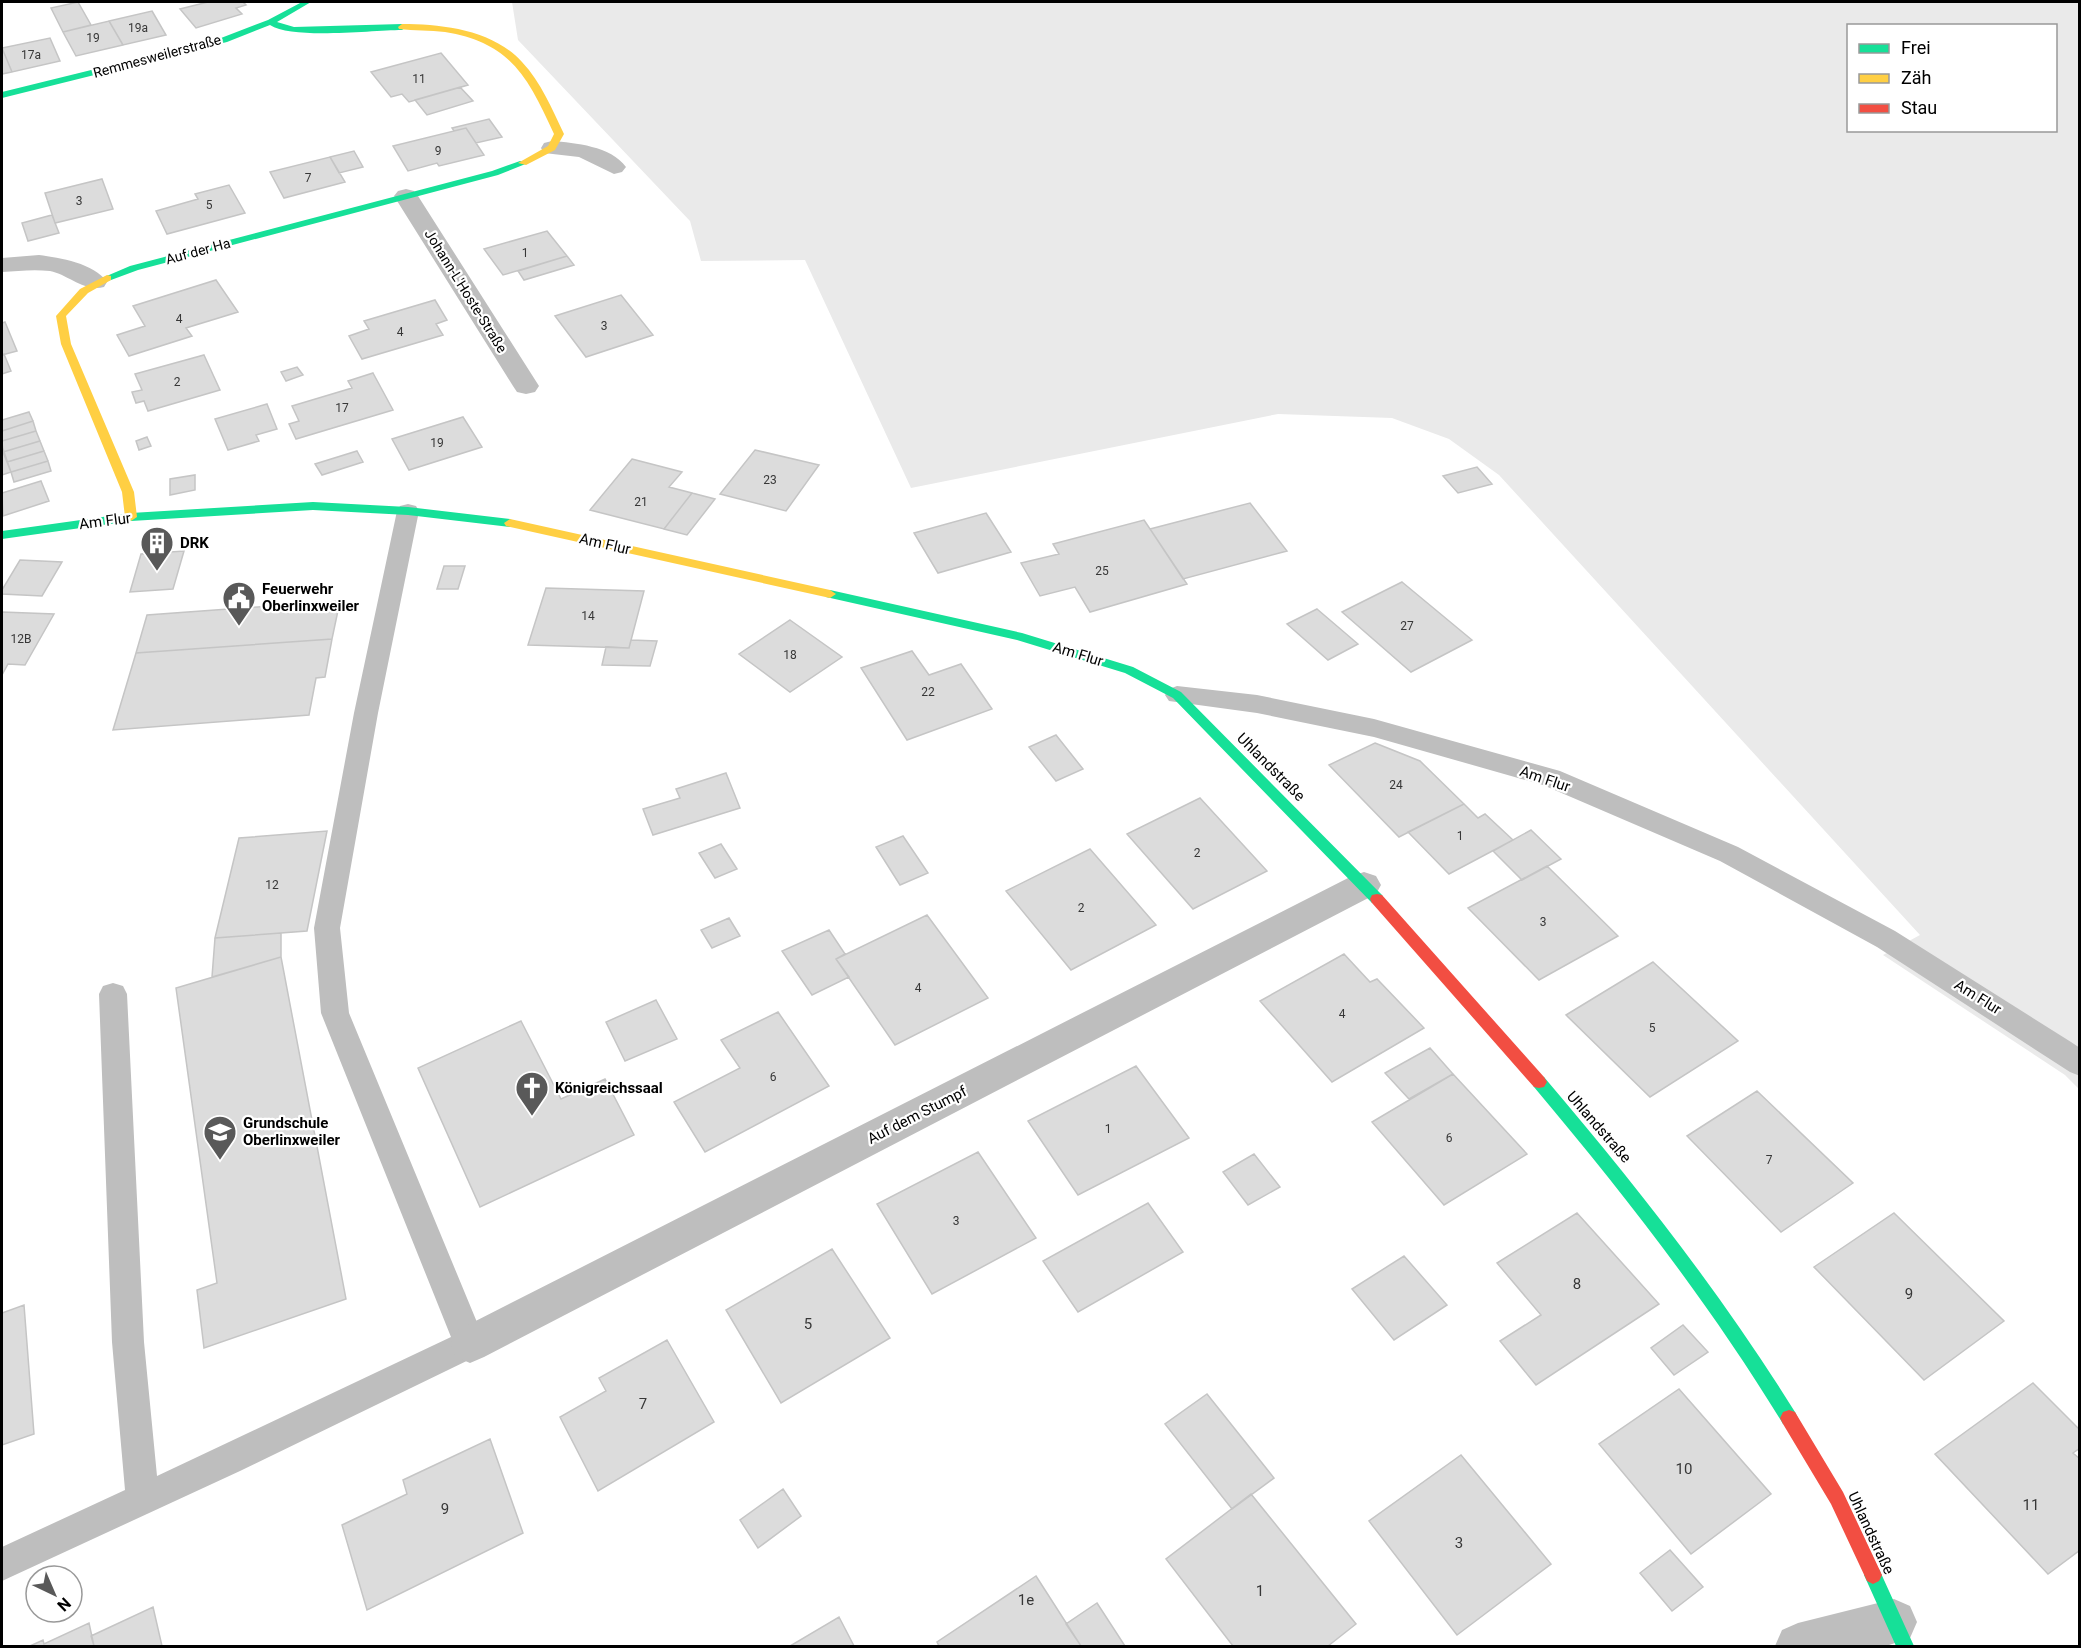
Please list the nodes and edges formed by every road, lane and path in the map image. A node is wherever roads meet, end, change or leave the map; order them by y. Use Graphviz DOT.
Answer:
graph roads {
  1 [pos="307,2"];
  2 [pos="271,22"];
  3 [pos="2,96"];
  4 [pos="552,148"];
  5 [pos="615,166"];
  6 [pos="406,196"];
  7 [pos="2,265"];
  8 [pos="95,282"];
  9 [pos="526,386"];
  10 [pos="408,511"];
  11 [pos="131,517"];
  12 [pos="2,535"];
  13 [pos="1177,695"];
  14 [pos="1364,885"];
  15 [pos="113,994"];
  16 [pos="2079,1064"];
  17 [pos="470,1344"];
  18 [pos="142,1498"];
  19 [pos="2,1564"];
  20 [pos="1900,1634"];
  21 [pos="1798,1647"];
  1 -- 2 [label="street, Remmesweilerstraße"];
  2 -- 3 [label="street, Remmesweilerstraße"];
  2 -- 4 [label="street"];
  4 -- 5 [label="street"];
  4 -- 6 [label="street, Auf der Ha"];
  6 -- 8 [label="street, Auf der Ha"];
  6 -- 9 [label="street, Johann-L'Hoste-Straße"];
  7 -- 8 [label="street"];
  8 -- 11 [label="street, Auf der Ha"];
  10 -- 11 [label="street, Am Flur"];
  10 -- 13 [label="street, Am Flur"];
  10 -- 17 [label="lane"];
  11 -- 12 [label="street, Am Flur"];
  13 -- 14 [label="street, Uhlandstraße"];
  13 -- 16 [label="lane, Am Flur"];
  14 -- 17 [label="street, Auf dem Stumpf"];
  14 -- 20 [label="street, Uhlandstraße"];
  15 -- 18 [label="lane"];
  17 -- 18 [label="lane"];
  18 -- 19 [label="lane"];
  20 -- 21 [label="street"];
}
